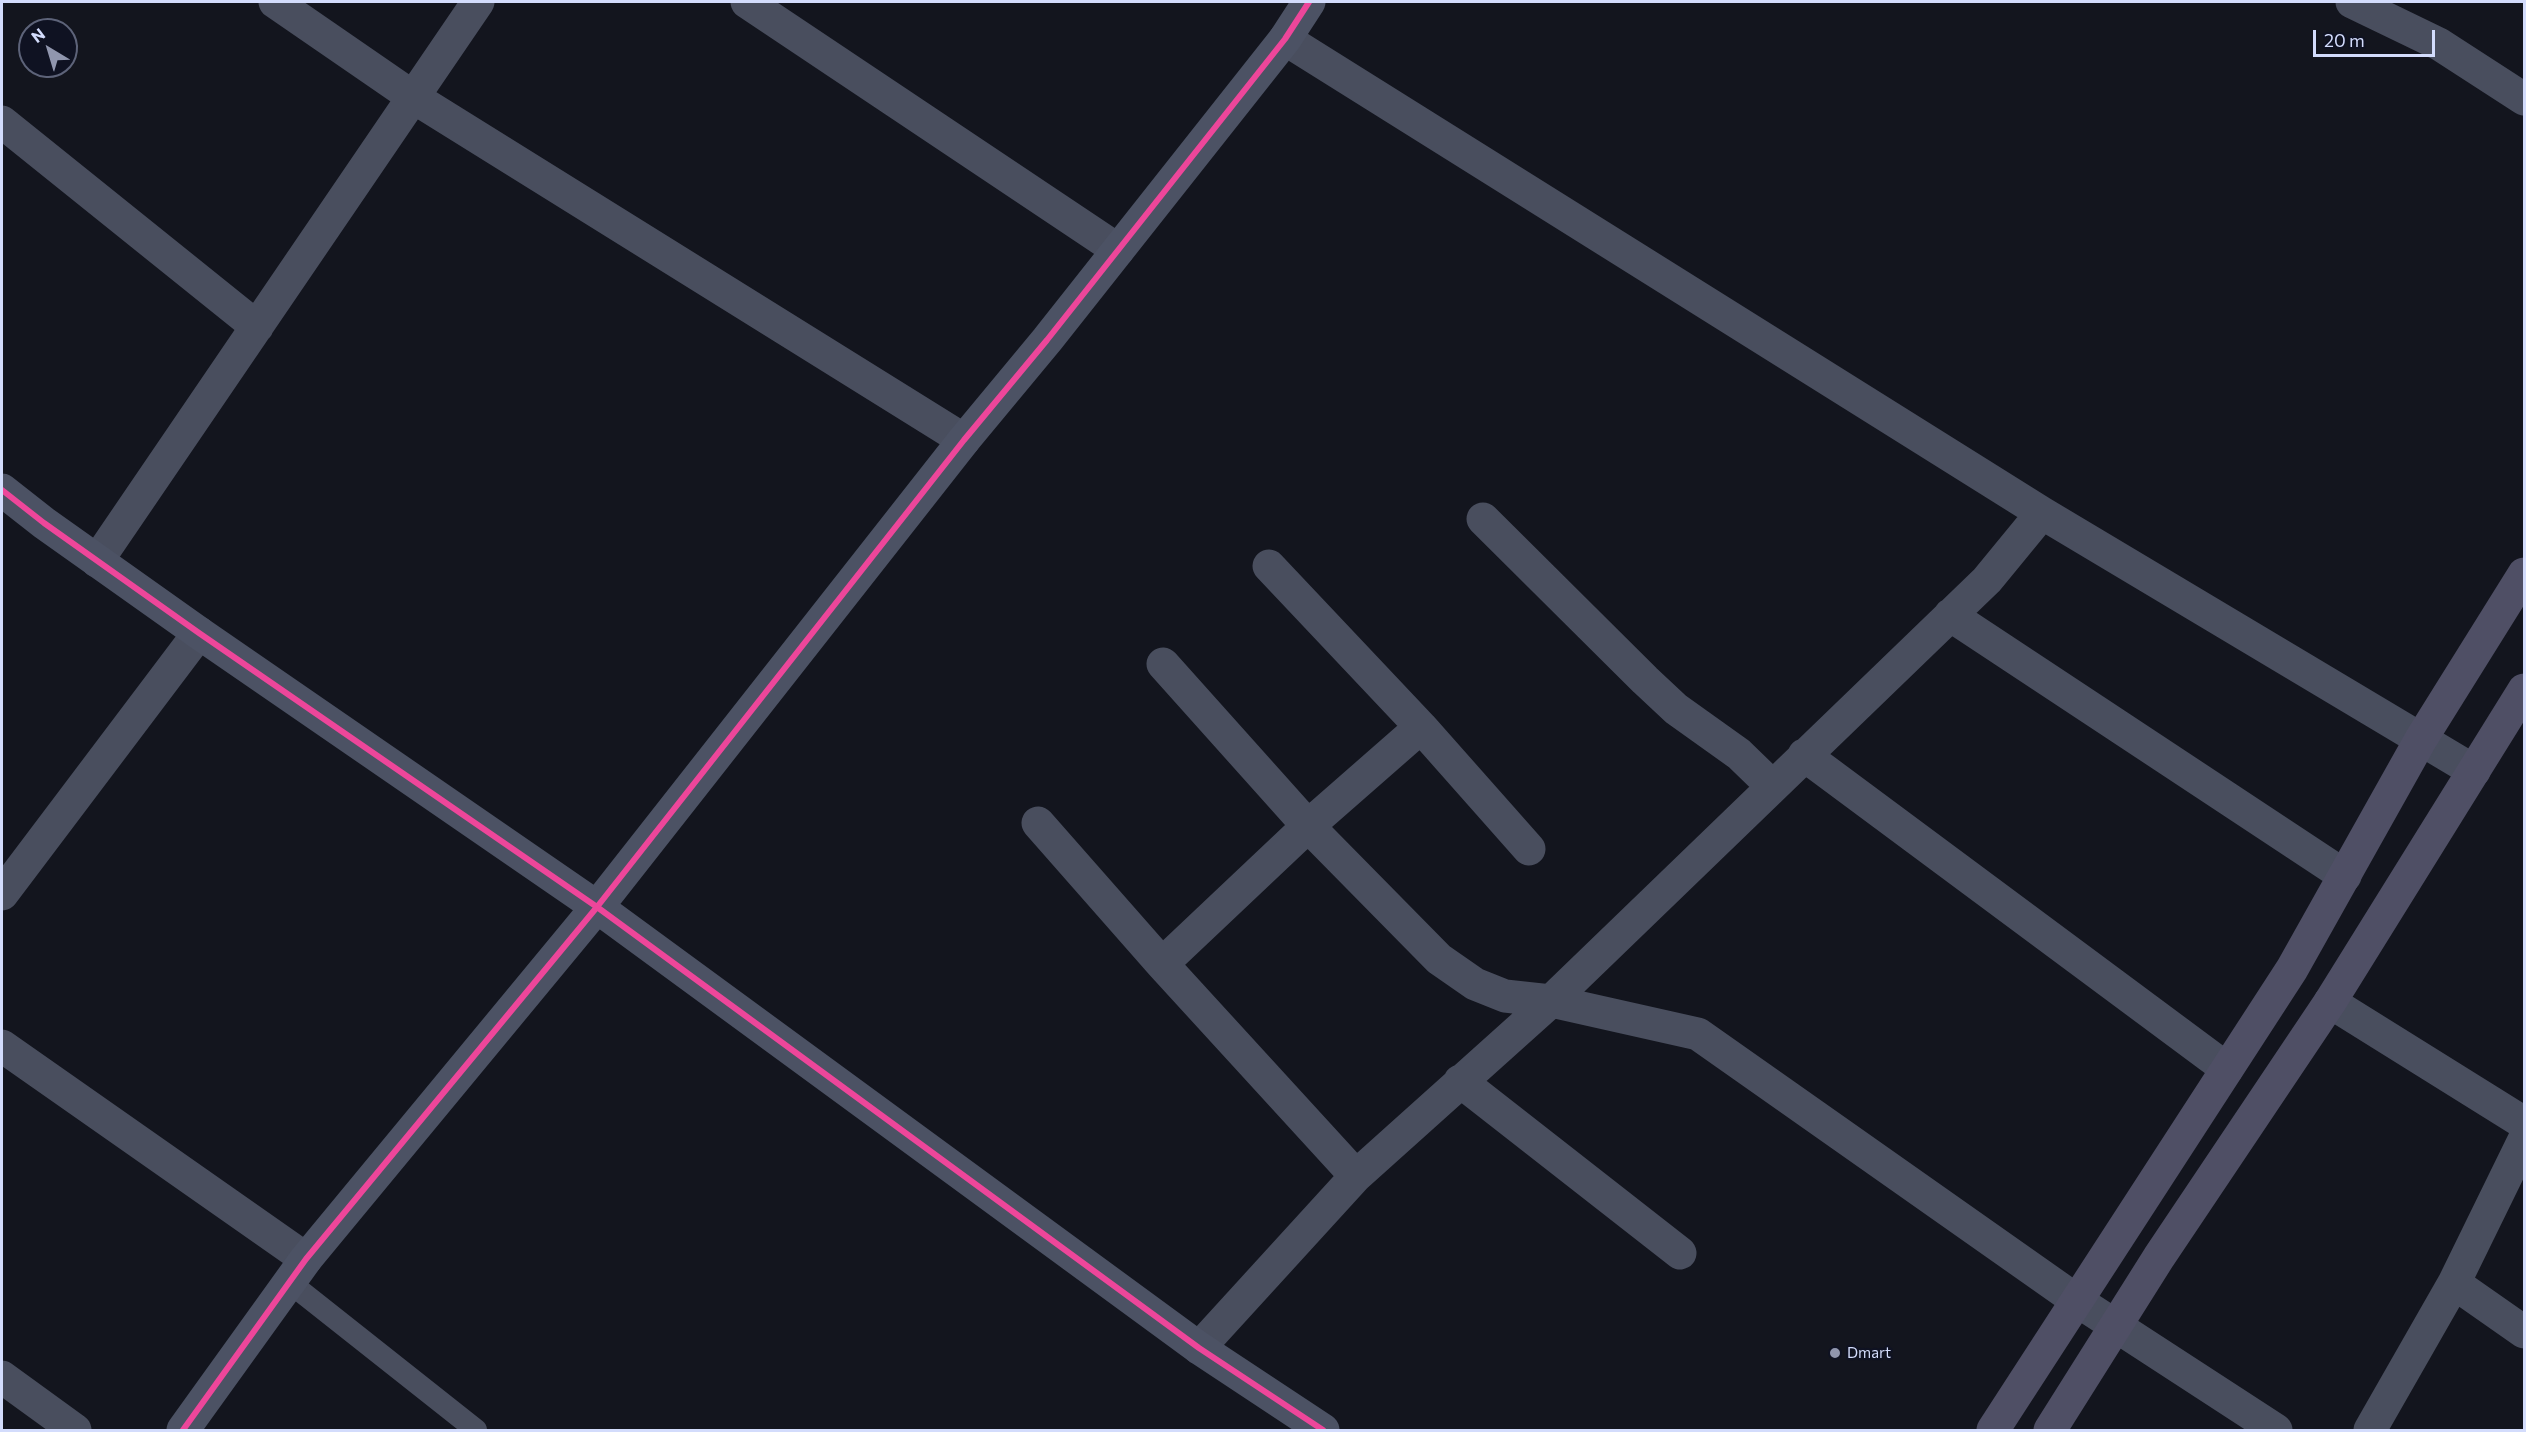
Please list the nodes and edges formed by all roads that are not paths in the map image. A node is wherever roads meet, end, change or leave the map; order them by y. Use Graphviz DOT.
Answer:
graph roads {
  1 [pos="275,2"];
  2 [pos="478,2"];
  3 [pos="747,2"];
  4 [pos="1309,2"];
  5 [pos="2352,2"];
  6 [pos="1286,39"];
  7 [pos="413,97"];
  8 [pos="2524,99"];
  9 [pos="2,122"];
  10 [pos="1118,250"];
  11 [pos="257,327"];
  12 [pos="964,440"];
  13 [pos="2,490"];
  14 [pos="2042,513"];
  15 [pos="1483,519"];
  16 [pos="97,561"];
  17 [pos="1269,566"];
  18 [pos="2524,574"];
  19 [pos="1950,615"];
  20 [pos="199,633"];
  21 [pos="1163,664"];
  22 [pos="2524,690"];
  23 [pos="1421,727"];
  24 [pos="2421,739"];
  25 [pos="1804,755"];
  26 [pos="2474,771"];
  27 [pos="1772,786"];
  28 [pos="1038,823"];
  29 [pos="1308,826"];
  30 [pos="1529,849"];
  31 [pos="2345,876"];
  32 [pos="2,894"];
  33 [pos="597,907"];
  34 [pos="1162,964"];
  35 [pos="1551,1001"];
  36 [pos="2330,1002"];
  37 [pos="2,1046"];
  38 [pos="2227,1069"];
  39 [pos="1460,1080"];
  40 [pos="2524,1123"];
  41 [pos="2524,1140"];
  42 [pos="1356,1176"];
  43 [pos="1680,1253"];
  44 [pos="297,1270"];
  45 [pos="2454,1283"];
  46 [pos="2076,1300"];
  47 [pos="2116,1326"];
  48 [pos="2524,1332"];
  49 [pos="1199,1348"];
  50 [pos="2,1377"];
  51 [pos="75,1431"];
  52 [pos="183,1431"];
  53 [pos="476,1431"];
  54 [pos="1323,1431"];
  55 [pos="1993,1431"];
  56 [pos="2050,1431"];
  57 [pos="2276,1431"];
  58 [pos="2370,1431"];
  1 -- 7 [label="street"];
  2 -- 7 [label="street"];
  3 -- 10 [label="street"];
  4 -- 6 [label="street"];
  5 -- 8 [label="street"];
  6 -- 10 [label="street"];
  6 -- 14 [label="street"];
  7 -- 11 [label="street"];
  7 -- 12 [label="street"];
  9 -- 11 [label="street"];
  10 -- 12 [label="street"];
  11 -- 16 [label="street"];
  12 -- 33 [label="street"];
  13 -- 16 [label="street"];
  14 -- 19 [label="street"];
  14 -- 24 [label="street"];
  15 -- 27 [label="street"];
  16 -- 20 [label="street"];
  17 -- 23 [label="street"];
  18 -- 24 [label="main road"];
  19 -- 25 [label="street"];
  19 -- 31 [label="street"];
  20 -- 32 [label="street"];
  20 -- 33 [label="street"];
  21 -- 29 [label="street"];
  22 -- 26 [label="main road"];
  23 -- 29 [label="street"];
  23 -- 30 [label="street"];
  24 -- 26 [label="street"];
  24 -- 31 [label="main road"];
  25 -- 27 [label="street"];
  25 -- 38 [label="street"];
  26 -- 36 [label="main road"];
  27 -- 35 [label="street"];
  28 -- 34 [label="street"];
  29 -- 34 [label="street"];
  29 -- 35 [label="street"];
  31 -- 38 [label="main road"];
  33 -- 44 [label="street"];
  33 -- 49 [label="street"];
  34 -- 42 [label="street"];
  35 -- 39 [label="street"];
  35 -- 46 [label="street"];
  36 -- 40 [label="street"];
  36 -- 47 [label="main road"];
  37 -- 44 [label="street"];
  38 -- 46 [label="main road"];
  39 -- 42 [label="street"];
  39 -- 43 [label="street"];
  41 -- 45 [label="street"];
  42 -- 49 [label="street"];
  44 -- 52 [label="street"];
  44 -- 53 [label="lane"];
  45 -- 48 [label="street"];
  45 -- 58 [label="street"];
  46 -- 47 [label="street"];
  46 -- 55 [label="main road"];
  47 -- 56 [label="main road"];
  47 -- 57 [label="street"];
  49 -- 54 [label="street"];
  50 -- 51 [label="street"];
}
